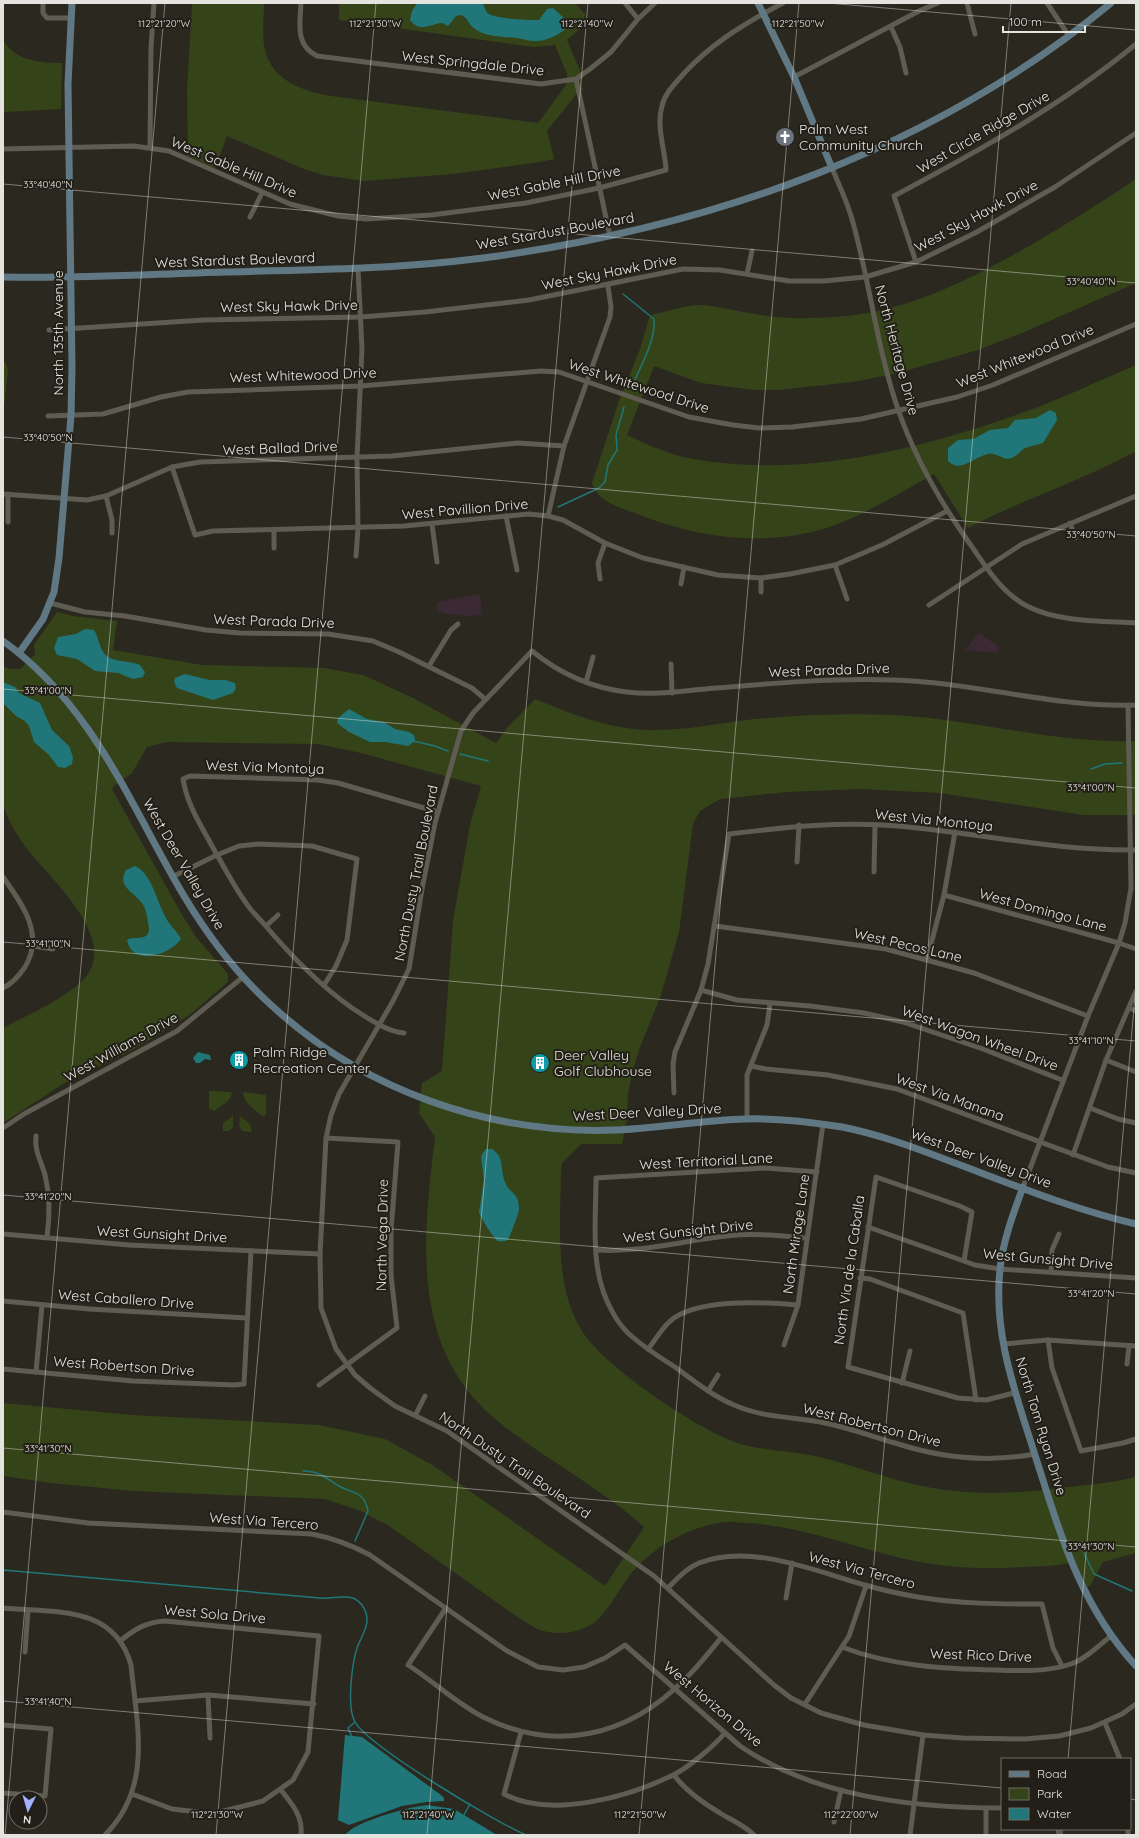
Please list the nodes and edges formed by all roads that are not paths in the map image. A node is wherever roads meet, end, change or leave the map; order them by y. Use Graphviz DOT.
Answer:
graph roads {
  1 [pos="43,3"];
  2 [pos="72,3"];
  3 [pos="154,3"];
  4 [pos="301,3"];
  5 [pos="625,3"];
  6 [pos="655,3"];
  7 [pos="758,3"];
  8 [pos="783,3"];
  9 [pos="938,3"];
  10 [pos="968,3"];
  11 [pos="1047,3"];
  12 [pos="1111,3"];
  13 [pos="764,13"];
  14 [pos="71,18"];
  15 [pos="638,19"];
  16 [pos="891,27"];
  17 [pos="975,34"];
  18 [pos="1069,36"];
  19 [pos="1136,44"];
  20 [pos="906,73"];
  21 [pos="794,76"];
  22 [pos="576,79"];
  23 [pos="1136,133"];
  24 [pos="68,147"];
  25 [pos="150,147"];
  26 [pos="3,149"];
  27 [pos="832,168"];
  28 [pos="599,188"];
  29 [pos="262,193"];
  30 [pos="250,218"];
  31 [pos="610,236"];
  32 [pos="752,251"];
  33 [pos="916,262"];
  34 [pos="358,269"];
  35 [pos="747,274"];
  36 [pos="3,277"];
  37 [pos="71,277"];
  38 [pos="865,277"];
  39 [pos="608,286"];
  40 [pos="360,317"];
  41 [pos="1136,324"];
  42 [pos="49,330"];
  43 [pos="72,330"];
  44 [pos="587,382"];
  45 [pos="361,386"];
  46 [pos="899,411"];
  47 [pos="48,416"];
  48 [pos="71,416"];
  49 [pos="564,446"];
  50 [pos="357,458"];
  51 [pos="172,468"];
  52 [pos="5,494"];
  53 [pos="106,496"];
  54 [pos="1136,496"];
  55 [pos="63,498"];
  56 [pos="947,511"];
  57 [pos="506,516"];
  58 [pos="548,516"];
  59 [pos="8,522"];
  60 [pos="1070,523"];
  61 [pos="432,524"];
  62 [pos="358,528"];
  63 [pos="274,530"];
  64 [pos="112,533"];
  65 [pos="1075,538"];
  66 [pos="605,543"];
  67 [pos="274,548"];
  68 [pos="356,556"];
  69 [pos="438,562"];
  70 [pos="835,565"];
  71 [pos="684,567"];
  72 [pos="987,568"];
  73 [pos="517,570"];
  74 [pos="761,578"];
  75 [pos="600,579"];
  76 [pos="681,584"];
  77 [pos="761,592"];
  78 [pos="847,599"];
  79 [pos="50,604"];
  80 [pos="929,605"];
  81 [pos="1136,623"];
  82 [pos="458,624"];
  83 [pos="3,641"];
  84 [pos="532,651"];
  85 [pos="19,653"];
  86 [pos="593,657"];
  87 [pos="671,664"];
  88 [pos="429,666"];
  89 [pos="586,682"];
  90 [pos="672,693"];
  91 [pos="485,699"];
  92 [pos="1128,705"];
  93 [pos="1136,705"];
  94 [pos="438,812"];
  95 [pos="875,825"];
  96 [pos="799,826"];
  97 [pos="955,832"];
  98 [pos="1133,850"];
  99 [pos="217,855"];
  100 [pos="797,862"];
  101 [pos="874,872"];
  102 [pos="174,876"];
  103 [pos="3,877"];
  104 [pos="944,895"];
  105 [pos="278,915"];
  106 [pos="266,926"];
  107 [pos="715,926"];
  108 [pos="1120,943"];
  109 [pos="33,946"];
  110 [pos="53,949"];
  111 [pos="1136,949"];
  112 [pos="926,959"];
  113 [pos="243,977"];
  114 [pos="324,985"];
  115 [pos="3,988"];
  116 [pos="701,990"];
  117 [pos="1136,991"];
  118 [pos="770,1004"];
  119 [pos="1128,1008"];
  120 [pos="1136,1011"];
  121 [pos="1088,1016"];
  122 [pos="380,1024"];
  123 [pos="404,1033"];
  124 [pos="1106,1060"];
  125 [pos="355,1066"];
  126 [pos="751,1066"];
  127 [pos="1136,1072"];
  128 [pos="1062,1080"];
  129 [pos="674,1093"];
  130 [pos="1090,1108"];
  131 [pos="747,1119"];
  132 [pos="1136,1123"];
  133 [pos="823,1124"];
  134 [pos="3,1128"];
  135 [pos="36,1136"];
  136 [pos="326,1138"];
  137 [pos="1039,1142"];
  138 [pos="1074,1155"];
  139 [pos="817,1172"];
  140 [pos="1136,1173"];
  141 [pos="596,1178"];
  142 [pos="1023,1187"];
  143 [pos="1136,1224"];
  144 [pos="868,1227"];
  145 [pos="3,1234"];
  146 [pos="1059,1234"];
  147 [pos="47,1237"];
  148 [pos="806,1238"];
  149 [pos="596,1250"];
  150 [pos="251,1251"];
  151 [pos="320,1254"];
  152 [pos="964,1261"];
  153 [pos="1000,1269"];
  154 [pos="1051,1272"];
  155 [pos="860,1278"];
  156 [pos="1136,1278"];
  157 [pos="3,1301"];
  158 [pos="42,1305"];
  159 [pos="798,1305"];
  160 [pos="247,1318"];
  161 [pos="1048,1340"];
  162 [pos="1003,1344"];
  163 [pos="784,1345"];
  164 [pos="1129,1346"];
  165 [pos="1136,1346"];
  166 [pos="648,1350"];
  167 [pos="910,1351"];
  168 [pos="347,1364"];
  169 [pos="1127,1364"];
  170 [pos="3,1369"];
  171 [pos="36,1372"];
  172 [pos="718,1375"];
  173 [pos="902,1382"];
  174 [pos="319,1385"];
  175 [pos="708,1390"];
  176 [pos="1014,1393"];
  177 [pos="425,1396"];
  178 [pos="976,1400"];
  179 [pos="416,1414"];
  180 [pos="1136,1439"];
  181 [pos="1035,1454"];
  182 [pos="3,1512"];
  183 [pos="792,1563"];
  184 [pos="866,1586"];
  185 [pos="668,1588"];
  186 [pos="786,1598"];
  187 [pos="3,1608"];
  188 [pos="446,1608"];
  189 [pos="28,1610"];
  190 [pos="1111,1636"];
  191 [pos="721,1638"];
  192 [pos="120,1641"];
  193 [pos="625,1645"];
  194 [pos="842,1646"];
  195 [pos="25,1652"];
  196 [pos="1062,1666"];
  197 [pos="1136,1666"];
  198 [pos="674,1689"];
  199 [pos="208,1695"];
  200 [pos="135,1701"];
  201 [pos="314,1704"];
  202 [pos="805,1704"];
  203 [pos="1136,1704"];
  204 [pos="1105,1723"];
  205 [pos="3,1725"];
  206 [pos="520,1732"];
  207 [pos="724,1733"];
  208 [pos="923,1735"];
  209 [pos="210,1738"];
  210 [pos="1120,1758"];
  211 [pos="674,1775"];
  212 [pos="281,1790"];
  213 [pos="841,1790"];
  214 [pos="3,1793"];
  215 [pos="132,1794"];
  216 [pos="914,1803"];
  217 [pos="986,1808"];
  218 [pos="1001,1808"];
  219 [pos="834,1822"];
  220 [pos="105,1835"];
  221 [pos="301,1835"];
  222 [pos="754,1835"];
  223 [pos="910,1835"];
  224 [pos="986,1835"];
  1 -- 14 [label="street"];
  2 -- 14 [label="street, North 135th Avenue"];
  3 -- 25 [label="street"];
  4 -- 22 [label="street, West Springdale Drive"];
  5 -- 15 [label="street"];
  6 -- 15 [label="street, West Springdale Drive"];
  7 -- 13 [label="street"];
  8 -- 13 [label="street"];
  9 -- 16 [label="street"];
  10 -- 17 [label="street"];
  11 -- 18 [label="street"];
  12 -- 18 [label="street, West Stardust Boulevard"];
  13 -- 21 [label="street"];
  13 -- 28 [label="street, West Gable Hill Drive"];
  14 -- 24 [label="street, North 135th Avenue"];
  15 -- 22 [label="street, West Springdale Drive"];
  16 -- 20 [label="street"];
  16 -- 21 [label="street"];
  18 -- 27 [label="street, West Stardust Boulevard"];
  19 -- 33 [label="street, West Circle Ridge Drive"];
  21 -- 27 [label="street"];
  22 -- 28 [label="street"];
  23 -- 33 [label="street, West Sky Hawk Drive"];
  24 -- 25 [label="street, West Gable Hill Drive"];
  24 -- 26 [label="street, West Gable Hill Drive"];
  24 -- 37 [label="street, North 135th Avenue"];
  25 -- 29 [label="street, West Gable Hill Drive"];
  27 -- 31 [label="street, West Stardust Boulevard"];
  27 -- 38 [label="street, North Heritage Drive"];
  28 -- 29 [label="street, West Gable Hill Drive"];
  28 -- 31 [label="street"];
  29 -- 30 [label="street"];
  31 -- 34 [label="street, West Stardust Boulevard"];
  32 -- 35 [label="street"];
  33 -- 38 [label="street, West Sky Hawk Drive"];
  34 -- 37 [label="street, West Stardust Boulevard"];
  34 -- 40 [label="street"];
  35 -- 38 [label="street, West Sky Hawk Drive"];
  35 -- 39 [label="street, West Sky Hawk Drive"];
  36 -- 37 [label="street, West Stardust Boulevard"];
  37 -- 43 [label="street, North 135th Avenue"];
  38 -- 46 [label="street, North Heritage Drive"];
  39 -- 40 [label="street, West Sky Hawk Drive"];
  39 -- 44 [label="street"];
  40 -- 43 [label="street, West Sky Hawk Drive"];
  40 -- 45 [label="street"];
  41 -- 46 [label="street, West Whitewood Drive"];
  42 -- 43 [label="street, West Sky Hawk Drive"];
  43 -- 48 [label="street, North 135th Avenue"];
  44 -- 45 [label="street, West Whitewood Drive"];
  44 -- 46 [label="street, West Whitewood Drive"];
  44 -- 49 [label="street"];
  45 -- 48 [label="street, West Whitewood Drive"];
  45 -- 50 [label="street"];
  46 -- 56 [label="street, North Heritage Drive"];
  47 -- 48 [label="street, West Whitewood Drive"];
  48 -- 55 [label="street, North 135th Avenue"];
  49 -- 50 [label="street, West Ballad Drive"];
  49 -- 58 [label="street"];
  50 -- 51 [label="street, West Ballad Drive"];
  50 -- 62 [label="street"];
  51 -- 53 [label="street, West Ballad Drive"];
  51 -- 63 [label="street, West Pavillion Drive"];
  52 -- 55 [label="street, West Ballad Drive"];
  52 -- 59 [label="street"];
  53 -- 55 [label="street, West Ballad Drive"];
  53 -- 64 [label="street"];
  54 -- 60 [label="street"];
  55 -- 79 [label="street, North 135th Avenue"];
  56 -- 70 [label="street, West Pavillion Drive"];
  56 -- 72 [label="street, North Heritage Drive"];
  57 -- 58 [label="street, West Pavillion Drive"];
  57 -- 61 [label="street, West Pavillion Drive"];
  57 -- 73 [label="street"];
  58 -- 66 [label="street, West Pavillion Drive"];
  60 -- 65 [label="street"];
  60 -- 72 [label="street"];
  61 -- 62 [label="street, West Pavillion Drive"];
  61 -- 69 [label="street"];
  62 -- 63 [label="street, West Pavillion Drive"];
  62 -- 68 [label="street"];
  63 -- 67 [label="street"];
  66 -- 71 [label="street, West Pavillion Drive"];
  66 -- 75 [label="street"];
  70 -- 74 [label="street, West Pavillion Drive"];
  70 -- 78 [label="street"];
  71 -- 74 [label="street, West Pavillion Drive"];
  71 -- 76 [label="street"];
  72 -- 80 [label="street"];
  72 -- 81 [label="street, North Heritage Drive"];
  74 -- 77 [label="street"];
  79 -- 85 [label="street, North 135th Avenue"];
  79 -- 88 [label="street, West Parada Drive"];
  82 -- 88 [label="street"];
  83 -- 85 [label="street, West Deer Valley Drive"];
  84 -- 89 [label="street, West Parada Drive"];
  84 -- 91 [label="street, North Dusty Trail Boulevard"];
  85 -- 102 [label="street, West Deer Valley Drive"];
  86 -- 89 [label="street"];
  87 -- 90 [label="street"];
  88 -- 91 [label="street, West Parada Drive"];
  89 -- 90 [label="street, West Parada Drive"];
  90 -- 92 [label="street, West Parada Drive"];
  91 -- 94 [label="street, North Dusty Trail Boulevard"];
  92 -- 93 [label="street, West Parada Drive"];
  92 -- 98 [label="street, North Tom Ryan Drive"];
  94 -- 99 [label="street, West Via Montoya"];
  94 -- 122 [label="street, North Dusty Trail Boulevard"];
  95 -- 96 [label="street, West Via Montoya"];
  95 -- 97 [label="street, West Via Montoya"];
  95 -- 101 [label="street"];
  96 -- 100 [label="street"];
  96 -- 107 [label="street, West Via Montoya"];
  97 -- 98 [label="street, West Via Montoya"];
  97 -- 104 [label="street"];
  98 -- 108 [label="street, North Tom Ryan Drive"];
  99 -- 102 [label="street"];
  99 -- 106 [label="street"];
  99 -- 114 [label="street"];
  102 -- 113 [label="street, West Deer Valley Drive"];
  103 -- 109 [label="street"];
  104 -- 108 [label="street, West Domingo Lane"];
  104 -- 112 [label="street"];
  105 -- 106 [label="street"];
  106 -- 114 [label="street"];
  107 -- 112 [label="street, West Pecos Lane"];
  107 -- 116 [label="street"];
  108 -- 111 [label="street, West Domingo Lane"];
  108 -- 121 [label="street, North Tom Ryan Drive"];
  109 -- 110 [label="street"];
  109 -- 115 [label="street"];
  112 -- 121 [label="street, West Pecos Lane"];
  113 -- 125 [label="street, West Deer Valley Drive"];
  113 -- 134 [label="street, West Williams Drive"];
  114 -- 122 [label="street"];
  116 -- 118 [label="street, West Wagon Wheel Drive"];
  116 -- 129 [label="street"];
  117 -- 119 [label="street"];
  118 -- 126 [label="street"];
  118 -- 128 [label="street, West Wagon Wheel Drive"];
  119 -- 120 [label="street"];
  119 -- 124 [label="street"];
  121 -- 128 [label="street, North Tom Ryan Drive"];
  122 -- 123 [label="street"];
  122 -- 125 [label="street, North Dusty Trail Boulevard"];
  124 -- 127 [label="street"];
  124 -- 130 [label="street"];
  125 -- 131 [label="street, West Deer Valley Drive"];
  125 -- 136 [label="street, North Dusty Trail Boulevard"];
  126 -- 131 [label="street"];
  126 -- 137 [label="street, West Via Manana"];
  128 -- 137 [label="street, North Tom Ryan Drive"];
  130 -- 132 [label="street"];
  130 -- 138 [label="street"];
  131 -- 133 [label="street, West Deer Valley Drive"];
  133 -- 139 [label="street, North Mirage Lane"];
  133 -- 142 [label="street, West Deer Valley Drive"];
  135 -- 147 [label="street"];
  136 -- 151 [label="street, North Dusty Trail Boulevard"];
  136 -- 168 [label="street, North Vega Drive"];
  137 -- 138 [label="street, West Via Manana"];
  137 -- 142 [label="street, North Tom Ryan Drive"];
  138 -- 140 [label="street, West Via Manana"];
  139 -- 141 [label="street, West Territorial Lane"];
  139 -- 148 [label="street, North Mirage Lane"];
  141 -- 149 [label="street, West Robertson Drive"];
  142 -- 143 [label="street, West Deer Valley Drive"];
  142 -- 153 [label="street, North Tom Ryan Drive"];
  144 -- 152 [label="street, West Gunsight Drive"];
  144 -- 152 [label="street, North Via de la Caballa"];
  144 -- 155 [label="street, North Via de la Caballa"];
  145 -- 147 [label="street, West Gunsight Drive"];
  146 -- 154 [label="street"];
  147 -- 150 [label="street, West Gunsight Drive"];
  148 -- 149 [label="street, West Gunsight Drive"];
  148 -- 159 [label="street, North Mirage Lane"];
  149 -- 166 [label="street, West Robertson Drive"];
  150 -- 151 [label="street, West Gunsight Drive"];
  150 -- 160 [label="street"];
  151 -- 168 [label="street, North Dusty Trail Boulevard"];
  152 -- 153 [label="street, West Gunsight Drive"];
  153 -- 154 [label="street, West Gunsight Drive"];
  153 -- 162 [label="street, North Tom Ryan Drive"];
  154 -- 156 [label="street, West Gunsight Drive"];
  155 -- 173 [label="street, North Via de la Caballa"];
  155 -- 178 [label="street"];
  157 -- 158 [label="street, West Caballero Drive"];
  158 -- 160 [label="street, West Caballero Drive"];
  158 -- 171 [label="street"];
  159 -- 163 [label="street, North Mirage Lane"];
  159 -- 166 [label="street"];
  160 -- 171 [label="street, West Robertson Drive"];
  161 -- 162 [label="street"];
  161 -- 164 [label="street"];
  161 -- 180 [label="street"];
  162 -- 176 [label="street, North Tom Ryan Drive"];
  164 -- 165 [label="street"];
  164 -- 169 [label="street"];
  166 -- 175 [label="street, West Robertson Drive"];
  167 -- 173 [label="street"];
  168 -- 174 [label="street, North Vega Drive"];
  168 -- 179 [label="street, North Dusty Trail Boulevard"];
  170 -- 171 [label="street, West Robertson Drive"];
  172 -- 175 [label="street"];
  173 -- 178 [label="street"];
  175 -- 181 [label="street, West Robertson Drive"];
  176 -- 178 [label="street"];
  176 -- 181 [label="street, North Tom Ryan Drive"];
  177 -- 179 [label="street"];
  179 -- 185 [label="street, North Dusty Trail Boulevard"];
  181 -- 190 [label="street, North Tom Ryan Drive"];
  182 -- 188 [label="street, West Via Tercero"];
  183 -- 184 [label="street, West Via Tercero"];
  183 -- 185 [label="street, West Via Tercero"];
  183 -- 186 [label="street"];
  184 -- 194 [label="street"];
  184 -- 196 [label="street, West Via Tercero"];
  185 -- 191 [label="street, North Dusty Trail Boulevard"];
  187 -- 189 [label="street"];
  188 -- 193 [label="street, West Via Tercero"];
  188 -- 206 [label="street"];
  189 -- 192 [label="street"];
  189 -- 195 [label="street"];
  190 -- 196 [label="street, West Rico Drive"];
  190 -- 197 [label="street, North Tom Ryan Drive"];
  191 -- 198 [label="street"];
  191 -- 202 [label="street, North Dusty Trail Boulevard"];
  192 -- 200 [label="street"];
  192 -- 201 [label="street, West Sola Drive"];
  193 -- 198 [label="street, West Horizon Drive"];
  194 -- 196 [label="street, West Rico Drive"];
  194 -- 202 [label="street"];
  198 -- 206 [label="street"];
  198 -- 207 [label="street, West Horizon Drive"];
  199 -- 200 [label="street"];
  199 -- 201 [label="street"];
  199 -- 209 [label="street"];
  200 -- 215 [label="street"];
  201 -- 212 [label="street"];
  202 -- 208 [label="street, North Dusty Trail Boulevard"];
  203 -- 204 [label="street, North Dusty Trail Boulevard"];
  204 -- 208 [label="street, North Dusty Trail Boulevard"];
  204 -- 210 [label="street"];
  205 -- 214 [label="street"];
  206 -- 211 [label="street"];
  207 -- 211 [label="street"];
  207 -- 213 [label="street, West Horizon Drive"];
  208 -- 216 [label="street"];
  211 -- 222 [label="street"];
  212 -- 215 [label="street"];
  212 -- 221 [label="street"];
  213 -- 216 [label="street, West Horizon Drive"];
  213 -- 219 [label="street"];
  215 -- 220 [label="street"];
  216 -- 217 [label="street, West Horizon Drive"];
  216 -- 223 [label="street"];
  217 -- 218 [label="street, West Horizon Drive"];
  217 -- 224 [label="street"];
}
